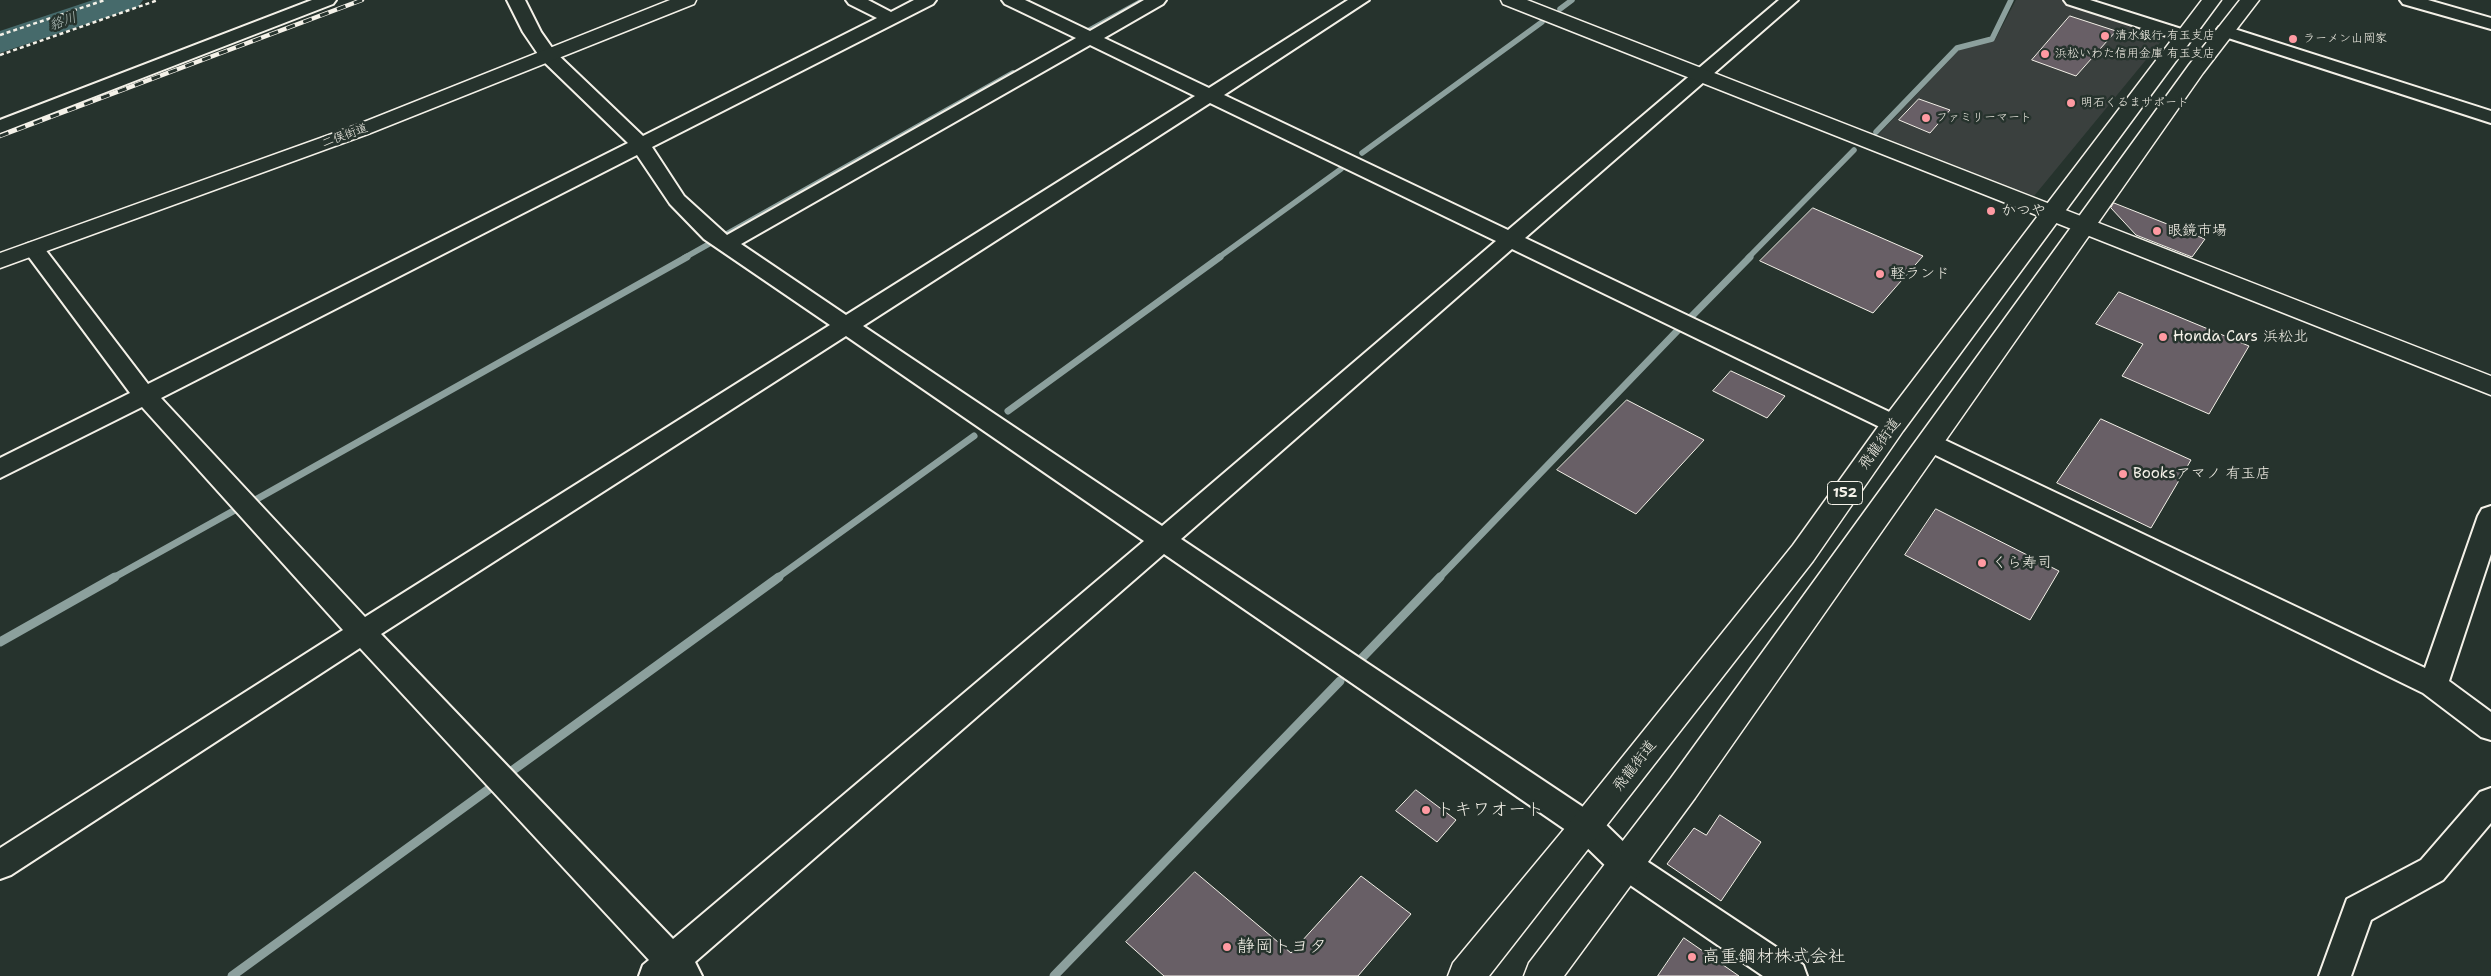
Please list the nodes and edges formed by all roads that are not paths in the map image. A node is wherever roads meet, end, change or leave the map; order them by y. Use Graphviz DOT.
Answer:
graph roads {
  1 [pos="327,0"];
  2 [pos="516,0"];
  3 [pos="687,0"];
  4 [pos="855,0"];
  5 [pos="927,0"];
  6 [pos="1011,0"];
  7 [pos="1157,0"];
  8 [pos="1360,0"];
  9 [pos="1510,0"];
  10 [pos="1789,0"];
  11 [pos="2073,0"];
  12 [pos="2212,0"];
  13 [pos="2250,0"];
  14 [pos="2409,0"];
  15 [pos="890,18"];
  16 [pos="2491,24"];
  17 [pos="2225,31"];
  18 [pos="2184,36"];
  19 [pos="1091,38"];
  20 [pos="548,56"];
  21 [pos="1703,77"];
  22 [pos="1211,95"];
  23 [pos="2491,117"];
  24 [pos="0,127"];
  25 [pos="640,144"];
  26 [pos="2053,214"];
  27 [pos="2085,226"];
  28 [pos="720,240"];
  29 [pos="1509,240"];
  30 [pos="34,249"];
  31 [pos="0,261"];
  32 [pos="845,326"];
  33 [pos="2491,386"];
  34 [pos="144,396"];
  35 [pos="1894,424"];
  36 [pos="1930,442"];
  37 [pos="0,469"];
  38 [pos="2491,516"];
  39 [pos="1164,540"];
  40 [pos="362,632"];
  41 [pos="2433,685"];
  42 [pos="2491,728"];
  43 [pos="2491,801"];
  44 [pos="1587,827"];
  45 [pos="1625,864"];
  46 [pos="0,865"];
  47 [pos="671,971"];
  48 [pos="1466,976"];
  49 [pos="1542,976"];
  50 [pos="1790,976"];
  51 [pos="2335,976"];
  1 -- 24 [label="street"];
  2 -- 20 [label="street"];
  3 -- 20 [label="main road, 二俣街道"];
  4 -- 15 [label="street"];
  5 -- 15 [label="street"];
  6 -- 19 [label="street"];
  7 -- 19 [label="street"];
  8 -- 22 [label="street"];
  9 -- 21 [label="main road"];
  10 -- 21 [label="street"];
  11 -- 18 [label="street"];
  12 -- 18 [label="main road, 飛龍街道 / 152"];
  13 -- 17 [label="main road, 152"];
  14 -- 16 [label="street"];
  15 -- 25 [label="street"];
  17 -- 23 [label="street"];
  17 -- 27 [label="main road, 152"];
  18 -- 26 [label="main road, 飛龍街道 / 152"];
  19 -- 22 [label="street"];
  19 -- 28 [label="street"];
  20 -- 25 [label="street"];
  20 -- 30 [label="main road, 二俣街道"];
  21 -- 26 [label="main road"];
  21 -- 29 [label="street"];
  22 -- 29 [label="street"];
  22 -- 32 [label="street"];
  25 -- 28 [label="street"];
  25 -- 34 [label="street"];
  26 -- 27 [label="main road"];
  26 -- 35 [label="main road, 飛龍街道 / 152"];
  27 -- 33 [label="main road"];
  27 -- 36 [label="main road, 152"];
  28 -- 32 [label="street"];
  29 -- 35 [label="street"];
  29 -- 39 [label="street"];
  30 -- 31 [label="main road, 二俣街道"];
  30 -- 34 [label="street"];
  32 -- 39 [label="street"];
  32 -- 40 [label="street"];
  34 -- 37 [label="street"];
  34 -- 40 [label="street"];
  35 -- 44 [label="main road, 飛龍街道 / 152"];
  36 -- 41 [label="street"];
  36 -- 45 [label="main road, 152"];
  38 -- 41 [label="street"];
  39 -- 44 [label="street"];
  39 -- 47 [label="street"];
  40 -- 46 [label="street"];
  40 -- 47 [label="street"];
  41 -- 42 [label="street"];
  43 -- 51 [label="street"];
  44 -- 45 [label="street"];
  44 -- 48 [label="main road, 飛龍街道 / 152"];
  45 -- 49 [label="main road, 152"];
  45 -- 50 [label="street"];
}
